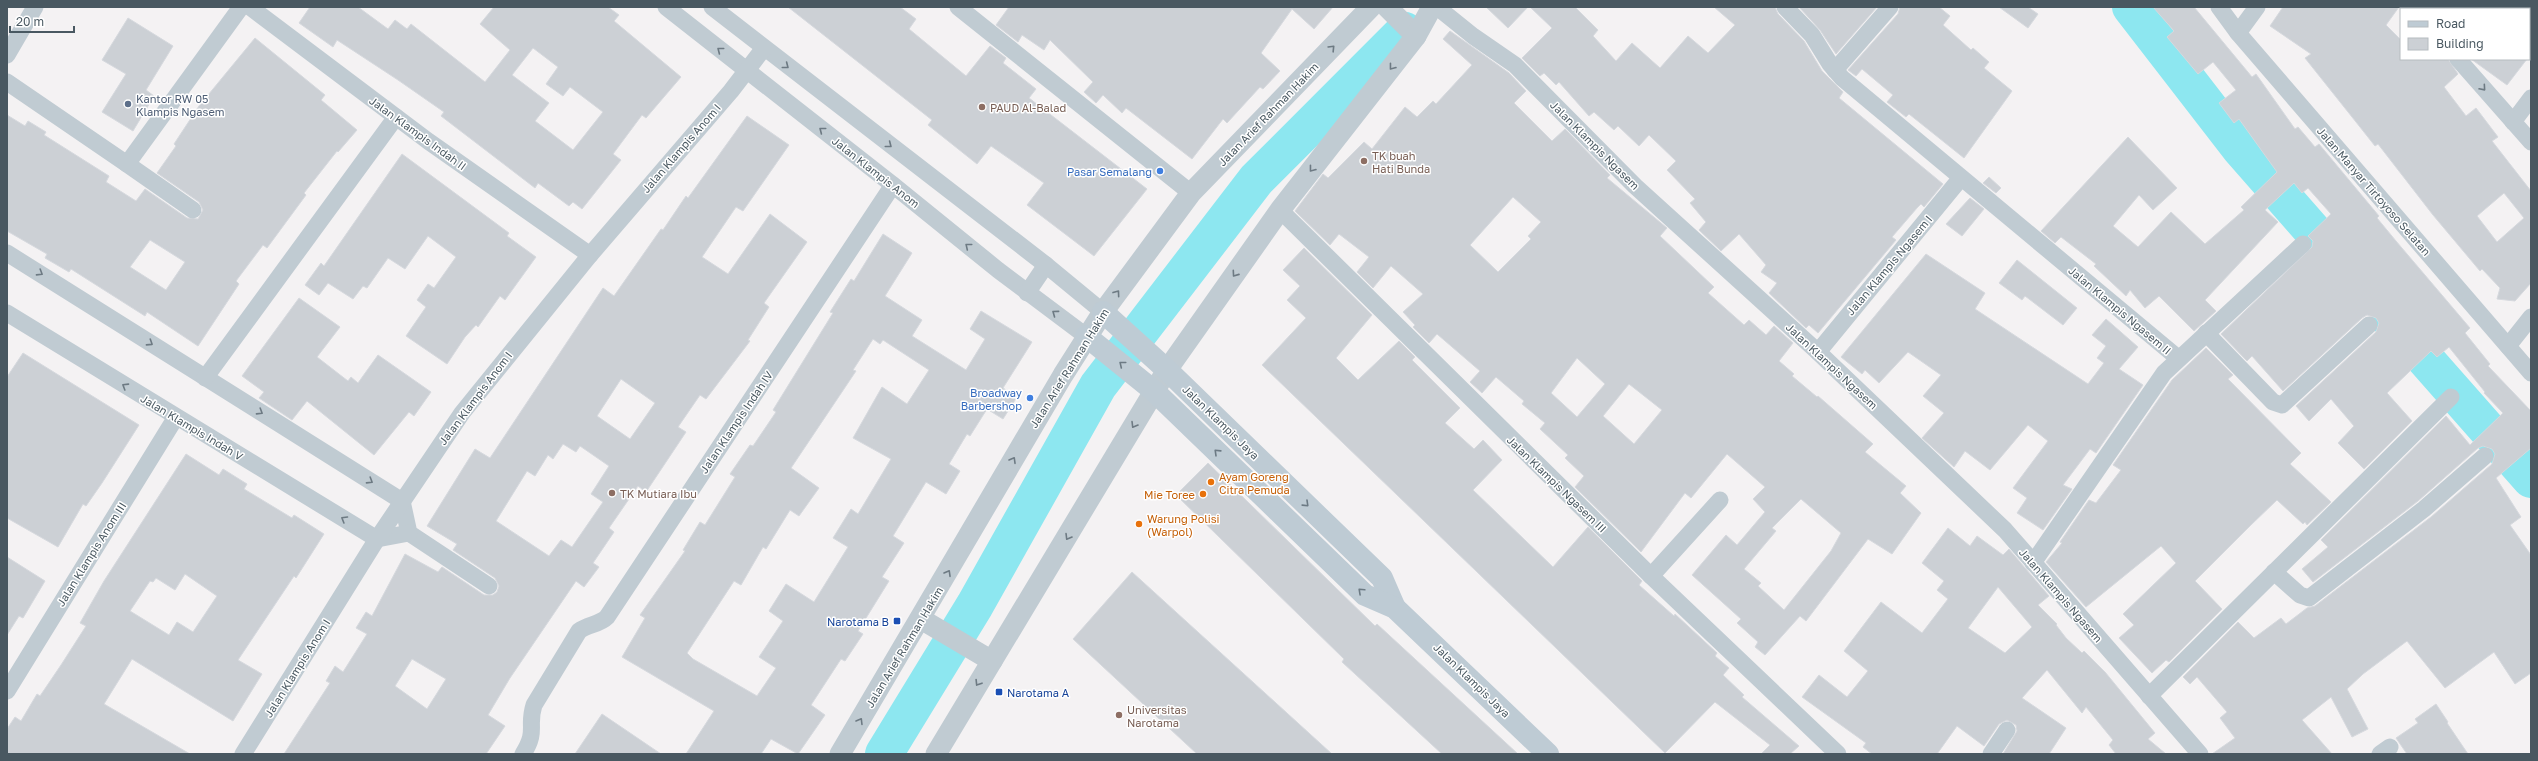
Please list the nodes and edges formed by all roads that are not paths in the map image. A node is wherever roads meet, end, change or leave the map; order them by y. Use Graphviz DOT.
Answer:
graph roads {
  1 [pos="35,7"];
  2 [pos="241,7"];
  3 [pos="250,7"];
  4 [pos="666,7"];
  5 [pos="712,7"];
  6 [pos="958,7"];
  7 [pos="1371,7"];
  8 [pos="1387,7"];
  9 [pos="1432,7"];
  10 [pos="1437,7"];
  11 [pos="1785,7"];
  12 [pos="1890,7"];
  13 [pos="2219,7"];
  14 [pos="2257,7"];
  15 [pos="2238,33"];
  16 [pos="1416,36"];
  17 [pos="764,48"];
  18 [pos="7,55"];
  19 [pos="2459,60"];
  20 [pos="745,70"];
  21 [pos="1835,70"];
  22 [pos="7,82"];
  23 [pos="2531,98"];
  24 [pos="396,117"];
  25 [pos="2513,122"];
  26 [pos="2531,142"];
  27 [pos="127,164"];
  28 [pos="1960,179"];
  29 [pos="894,185"];
  30 [pos="1191,193"];
  31 [pos="193,210"];
  32 [pos="1280,210"];
  33 [pos="2303,244"];
  34 [pos="7,253"];
  35 [pos="590,255"];
  36 [pos="1046,265"];
  37 [pos="1028,293"];
  38 [pos="9,317"];
  39 [pos="2531,317"];
  40 [pos="1111,319"];
  41 [pos="2369,325"];
  42 [pos="2206,334"];
  43 [pos="1094,342"];
  44 [pos="2508,346"];
  45 [pos="1818,352"];
  46 [pos="2178,358"];
  47 [pos="1162,365"];
  48 [pos="2531,373"];
  49 [pos="205,378"];
  50 [pos="1148,386"];
  51 [pos="2451,397"];
  52 [pos="176,417"];
  53 [pos="2484,456"];
  54 [pos="1720,500"];
  55 [pos="402,501"];
  56 [pos="409,533"];
  57 [pos="377,539"];
  58 [pos="2033,563"];
  59 [pos="2274,572"];
  60 [pos="1651,576"];
  61 [pos="489,586"];
  62 [pos="1395,608"];
  63 [pos="921,619"];
  64 [pos="988,658"];
  65 [pos="7,691"];
  66 [pos="2149,696"];
  67 [pos="2007,730"];
  68 [pos="243,754"];
  69 [pos="523,754"];
  70 [pos="840,754"];
  71 [pos="936,754"];
  72 [pos="1548,754"];
  73 [pos="1838,754"];
  74 [pos="1991,754"];
  75 [pos="2200,754"];
  1 -- 18 [label="street"];
  2 -- 27 [label="street"];
  3 -- 24 [label="street, Jalan Klampis Indah II"];
  20 -- 4 [label="street, Jalan Klampis Anom, one-way"];
  5 -- 17 [label="street"];
  6 -- 30 [label="street"];
  30 -- 7 [label="street, Jalan Arief Rahman Hakim, one-way"];
  8 -- 16 [label="street"];
  9 -- 16 [label="street"];
  10 -- 45 [label="street, Jalan Klampis Ngasem"];
  11 -- 21 [label="street, Jalan Klampis Ngasem II"];
  12 -- 21 [label="street"];
  13 -- 15 [label="street, Jalan Manyar Tirtoyoso Selatan"];
  14 -- 15 [label="street"];
  15 -- 44 [label="street, Jalan Manyar Tirtoyoso Selatan"];
  16 -- 32 [label="street, one-way"];
  17 -- 20 [label="street, Jalan Klampis Anom I"];
  17 -- 36 [label="street, one-way"];
  19 -- 25 [label="street, one-way"];
  29 -- 20 [label="street, Jalan Klampis Anom, one-way"];
  20 -- 35 [label="street, Jalan Klampis Anom I"];
  21 -- 28 [label="street, Jalan Klampis Ngasem II"];
  22 -- 27 [label="street"];
  23 -- 25 [label="street"];
  24 -- 35 [label="street, Jalan Klampis Indah II"];
  24 -- 49 [label="street"];
  25 -- 26 [label="street"];
  27 -- 31 [label="street"];
  28 -- 45 [label="street, Jalan Klampis Ngasem I"];
  28 -- 46 [label="street, Jalan Klampis Ngasem II"];
  37 -- 29 [label="street, Jalan Klampis Anom, one-way"];
  29 -- 69 [label="street, Jalan Klampis Indah IV"];
  40 -- 30 [label="street, Jalan Arief Rahman Hakim, one-way"];
  32 -- 47 [label="street, one-way"];
  32 -- 60 [label="street, Jalan Klampis Ngasem III"];
  33 -- 42 [label="street"];
  34 -- 49 [label="street, one-way"];
  35 -- 55 [label="street, Jalan Klampis Anom I"];
  36 -- 37 [label="street"];
  36 -- 40 [label="street"];
  43 -- 37 [label="street, Jalan Klampis Anom, one-way"];
  52 -- 38 [label="street, Jalan Klampis Indah V, one-way"];
  39 -- 44 [label="street"];
  40 -- 43 [label="street, Jalan Arief Rahman Hakim"];
  40 -- 47 [label="main road, Jalan Klampis Jaya"];
  41 -- 42 [label="street"];
  42 -- 46 [label="street"];
  50 -- 43 [label="main road, Jalan Klampis Jaya, one-way"];
  63 -- 43 [label="street, Jalan Arief Rahman Hakim, one-way"];
  44 -- 48 [label="street, Jalan Manyar Tirtoyoso Selatan"];
  45 -- 58 [label="street, Jalan Klampis Ngasem"];
  46 -- 58 [label="street, Jalan Klampis Ngasem II"];
  47 -- 50 [label="street"];
  47 -- 62 [label="main road, Jalan Klampis Jaya, one-way"];
  49 -- 55 [label="street, one-way"];
  62 -- 50 [label="main road, Jalan Klampis Jaya, one-way"];
  50 -- 64 [label="street, one-way"];
  51 -- 59 [label="street"];
  57 -- 52 [label="street, Jalan Klampis Indah V, one-way"];
  52 -- 65 [label="street, Jalan Klampis Anom III"];
  53 -- 59 [label="street"];
  54 -- 60 [label="street"];
  55 -- 56 [label="street"];
  55 -- 57 [label="street, Jalan Klampis Anom I"];
  56 -- 57 [label="street"];
  56 -- 61 [label="street"];
  57 -- 68 [label="street, Jalan Klampis Anom I"];
  58 -- 66 [label="street, Jalan Klampis Ngasem"];
  59 -- 66 [label="street"];
  60 -- 73 [label="street, Jalan Klampis Ngasem III"];
  62 -- 72 [label="main road, Jalan Klampis Jaya"];
  63 -- 64 [label="street"];
  70 -- 63 [label="street, Jalan Arief Rahman Hakim, one-way"];
  64 -- 71 [label="street, one-way"];
  66 -- 75 [label="street, Jalan Klampis Ngasem"];
  67 -- 74 [label="street"];
}
